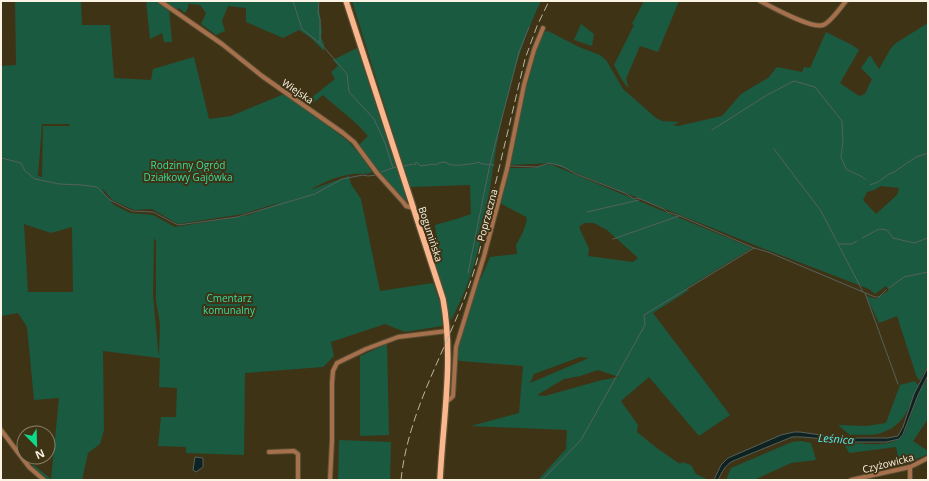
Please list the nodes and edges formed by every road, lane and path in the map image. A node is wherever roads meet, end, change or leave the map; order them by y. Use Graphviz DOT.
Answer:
graph roads {
  1 [pos="160,1"];
  2 [pos="346,1"];
  3 [pos="760,1"];
  4 [pos="846,1"];
  5 [pos="543,28"];
  6 [pos="413,208"];
  7 [pos="447,331"];
  8 [pos="445,402"];
  9 [pos="1,430"];
  10 [pos="269,452"];
  11 [pos="928,458"];
  12 [pos="910,467"];
  13 [pos="44,480"];
  14 [pos="298,480"];
  15 [pos="330,480"];
  16 [pos="440,480"];
  17 [pos="851,480"];
  18 [pos="910,480"];
  1 -- 6 [label="street, Wiejska"];
  2 -- 6 [label="main road, Bogumińska"];
  3 -- 4 [label="street"];
  5 -- 8 [label="street, Poprzeczna"];
  6 -- 7 [label="main road, Bogumińska"];
  7 -- 8 [label="main road, Bogumińska"];
  7 -- 15 [label="street"];
  8 -- 16 [label="main road, Bogumińska"];
  9 -- 13 [label="street"];
  10 -- 14 [label="street"];
  11 -- 12 [label="street, Czyżowicka"];
  12 -- 17 [label="street, Czyżowicka"];
  12 -- 18 [label="street"];
}
